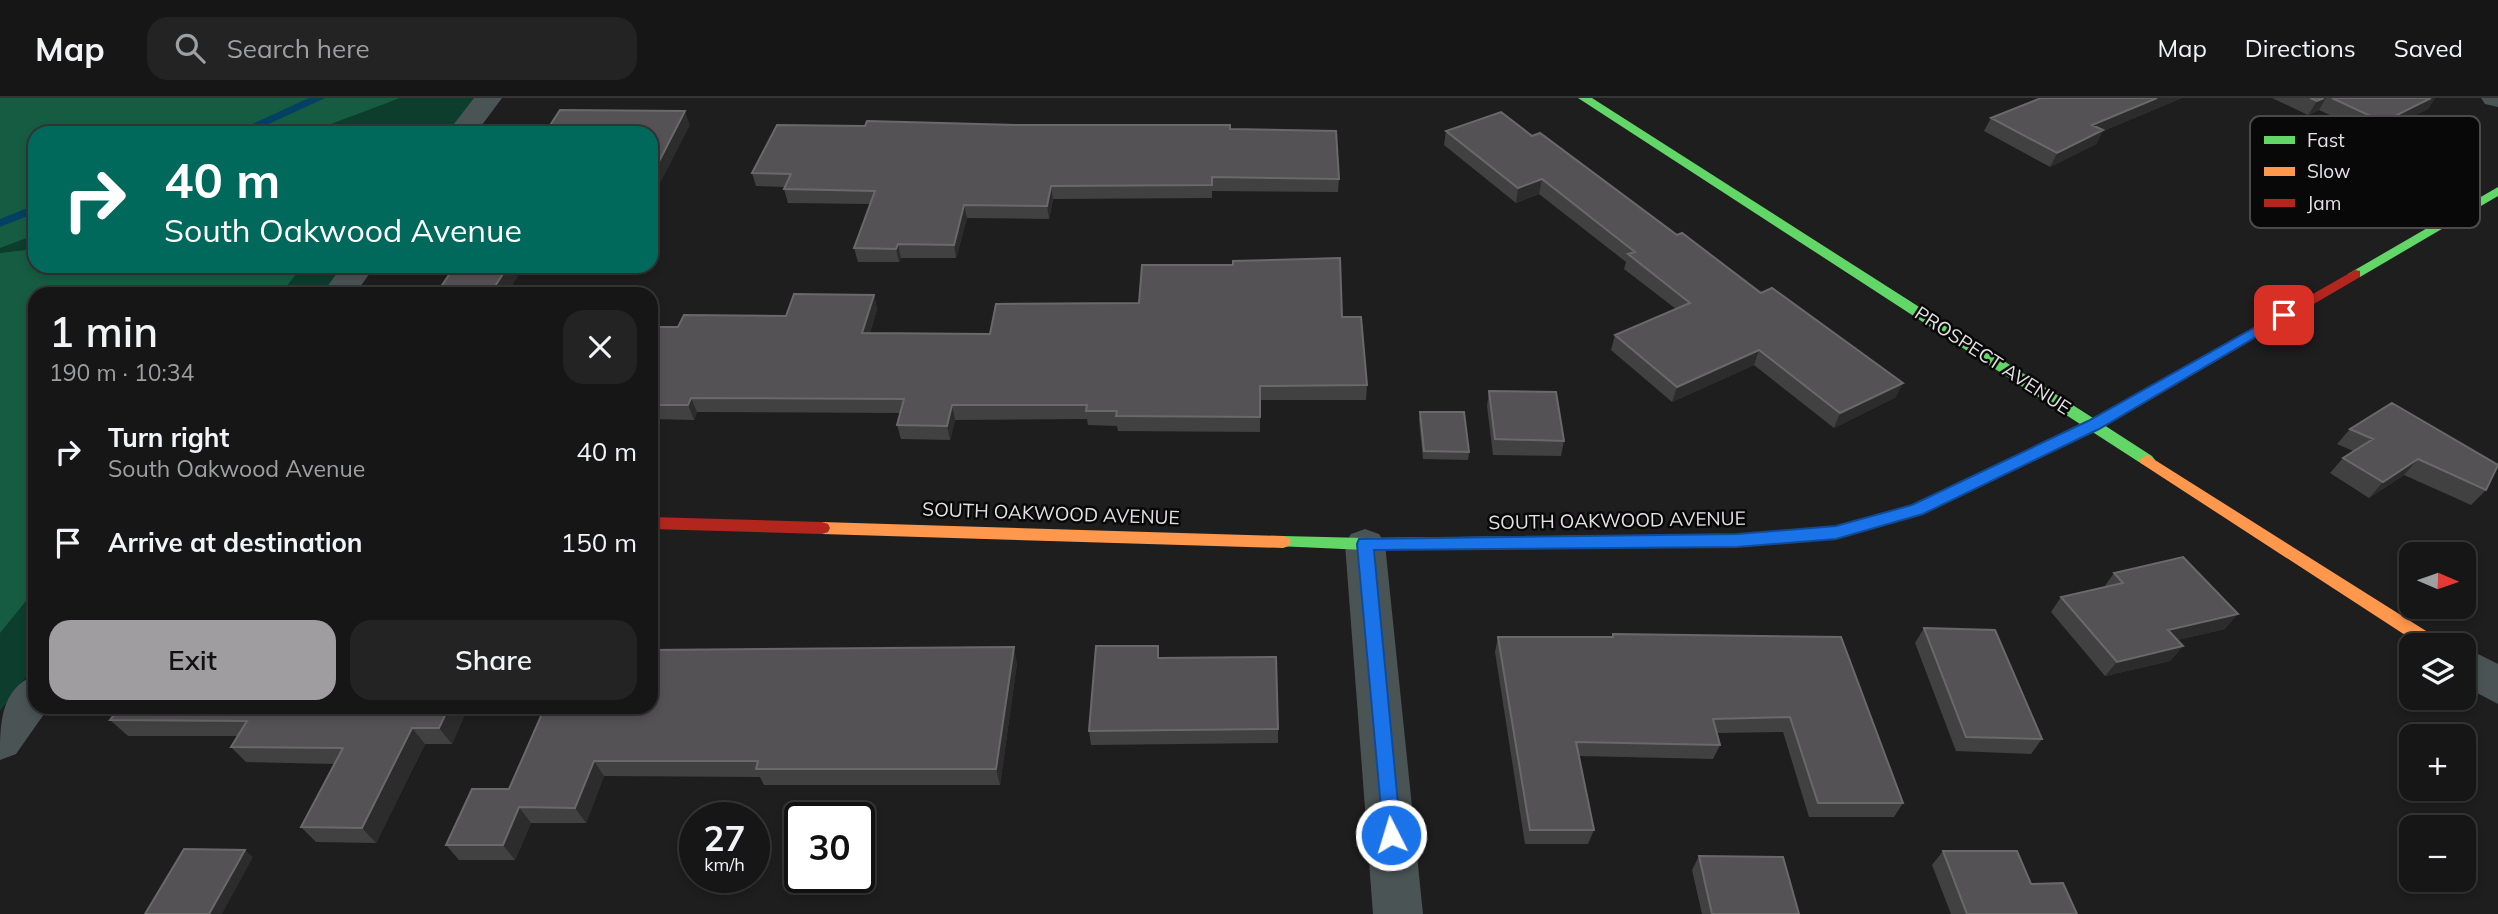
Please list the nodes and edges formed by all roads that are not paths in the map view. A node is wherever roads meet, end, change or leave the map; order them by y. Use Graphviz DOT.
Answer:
graph roads {
  1 [pos="488,98"];
  2 [pos="1584,98"];
  3 [pos="466,126"];
  4 [pos="2498,191"];
  5 [pos="2480,201"];
  6 [pos="2434,228"];
  7 [pos="2094,425"];
  8 [pos="658,523"];
  9 [pos="1365,544"];
  10 [pos="2416,633"];
  11 [pos="2476,672"];
  12 [pos="2498,686"];
  13 [pos="28,703"];
  14 [pos="0,741"];
  15 [pos="1398,914"];
  1 -- 3 [label="street"];
  2 -- 7 [label="street, PROSPECT AVENUE"];
  4 -- 5 [label="street, SOUTH OAKWOOD AVENUE"];
  6 -- 7 [label="street, SOUTH OAKWOOD AVENUE"];
  7 -- 9 [label="street, SOUTH OAKWOOD AVENUE"];
  7 -- 10 [label="street, PROSPECT AVENUE"];
  8 -- 9 [label="street, SOUTH OAKWOOD AVENUE"];
  9 -- 15 [label="street"];
  11 -- 12 [label="street"];
  13 -- 14 [label="street"];
}
